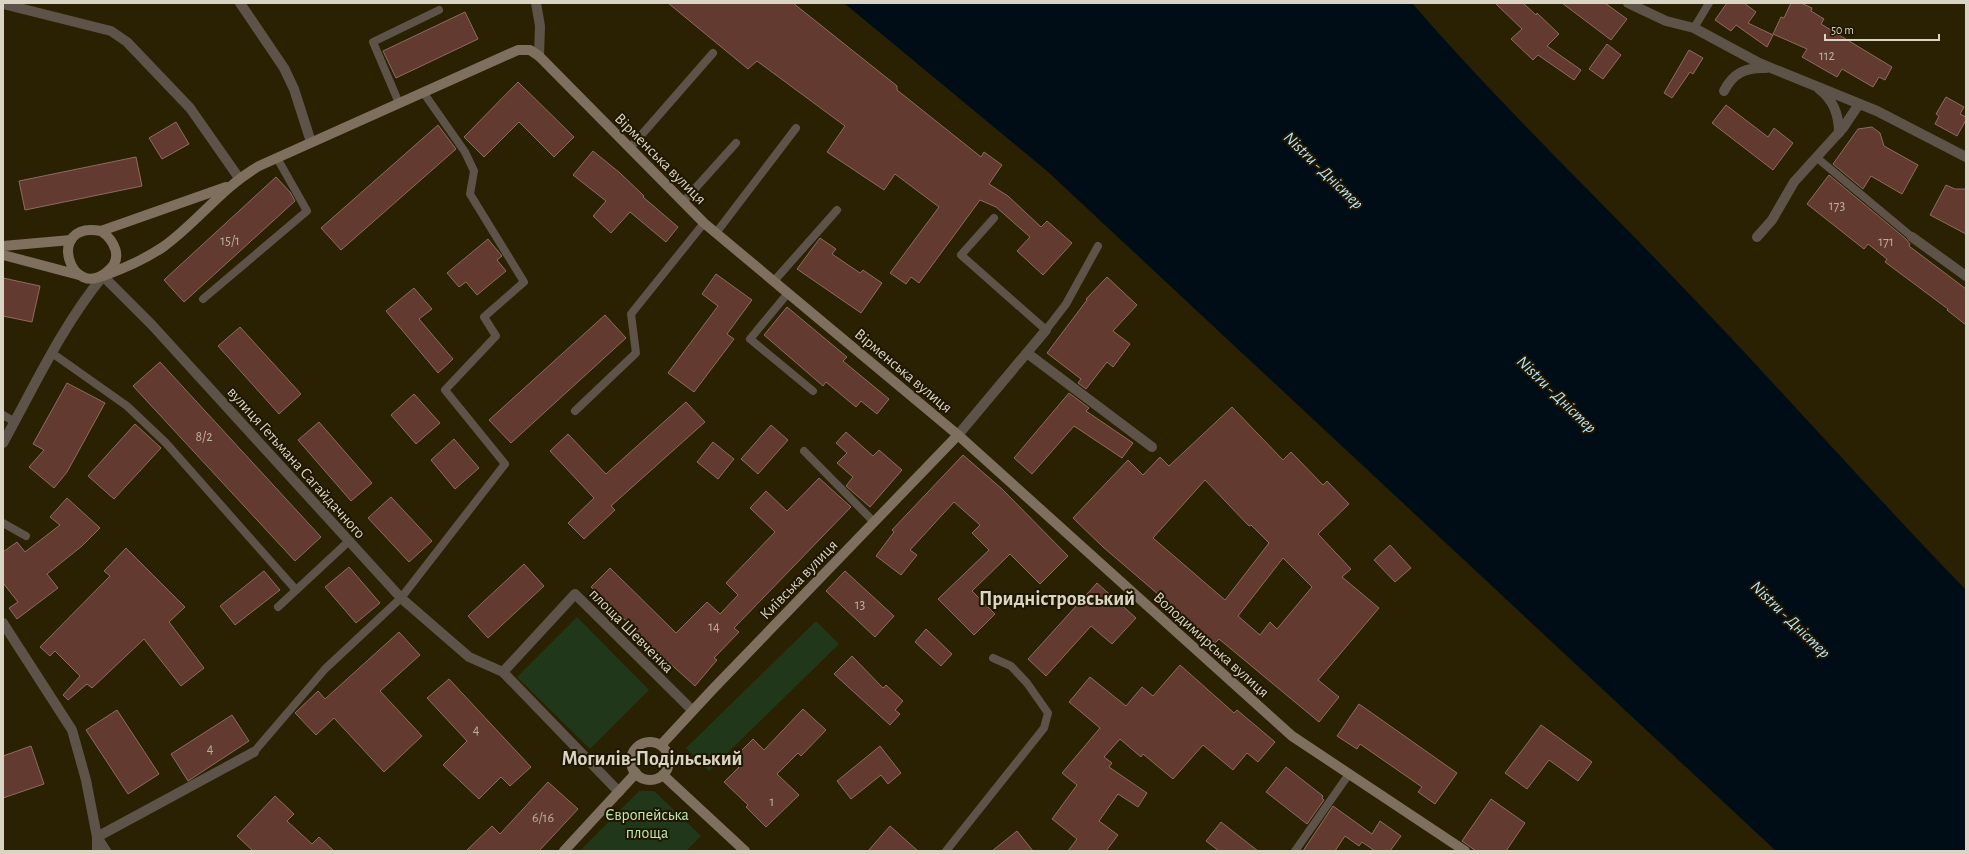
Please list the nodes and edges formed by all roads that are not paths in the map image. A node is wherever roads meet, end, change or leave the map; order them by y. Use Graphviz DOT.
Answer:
graph roads {
  1 [pos="240,3"];
  2 [pos="536,3"];
  3 [pos="1628,3"];
  4 [pos="1709,3"];
  5 [pos="3,4"];
  6 [pos="439,10"];
  7 [pos="1694,28"];
  8 [pos="713,53"];
  9 [pos="539,56"];
  10 [pos="1778,70"];
  11 [pos="1812,84"];
  12 [pos="1724,91"];
  13 [pos="423,92"];
  14 [pos="398,103"];
  15 [pos="1859,104"];
  16 [pos="796,128"];
  17 [pos="1839,133"];
  18 [pos="311,142"];
  19 [pos="736,143"];
  20 [pos="630,148"];
  21 [pos="1816,157"];
  22 [pos="1966,157"];
  23 [pos="277,158"];
  24 [pos="239,178"];
  25 [pos="230,186"];
  26 [pos="683,202"];
  27 [pos="837,210"];
  28 [pos="994,218"];
  29 [pos="704,223"];
  30 [pos="101,231"];
  31 [pos="716,233"];
  32 [pos="1757,237"];
  33 [pos="1912,237"];
  34 [pos="71,240"];
  35 [pos="3,246"];
  36 [pos="1098,246"];
  37 [pos="3,255"];
  38 [pos="79,275"];
  39 [pos="103,276"];
  40 [pos="1966,276"];
  41 [pos="774,281"];
  42 [pos="788,293"];
  43 [pos="203,299"];
  44 [pos="1046,330"];
  45 [pos="52,353"];
  46 [pos="1027,353"];
  47 [pos="813,391"];
  48 [pos="575,411"];
  49 [pos="3,415"];
  50 [pos="15,422"];
  51 [pos="958,435"];
  52 [pos="3,443"];
  53 [pos="1152,447"];
  54 [pos="804,451"];
  55 [pos="874,522"];
  56 [pos="3,524"];
  57 [pos="26,536"];
  58 [pos="349,541"];
  59 [pos="296,590"];
  60 [pos="401,598"];
  61 [pos="278,607"];
  62 [pos="4,626"];
  63 [pos="993,658"];
  64 [pos="503,672"];
  65 [pos="692,710"];
  66 [pos="661,746"];
  67 [pos="254,752"];
  68 [pos="636,773"];
  69 [pos="1349,774"];
  70 [pos="663,775"];
  71 [pos="619,792"];
  72 [pos="97,837"];
  73 [pos="97,851"];
  74 [pos="106,851"];
  75 [pos="564,851"];
  76 [pos="745,851"];
  77 [pos="946,851"];
  78 [pos="1295,851"];
  79 [pos="1465,851"];
  1 -- 18 [label="street"];
  2 -- 9 [label="street"];
  3 -- 7 [label="street"];
  4 -- 7 [label="lane"];
  5 -- 24 [label="street"];
  6 -- 14 [label="lane"];
  7 -- 10 [label="street"];
  8 -- 20 [label="lane"];
  9 -- 13 [label="main road, Вірменська вулиця"];
  9 -- 20 [label="main road, Вірменська вулиця"];
  10 -- 11 [label="street"];
  10 -- 12 [label="street"];
  11 -- 15 [label="street"];
  11 -- 17 [label="street"];
  13 -- 14 [label="main road, Вірменська вулиця"];
  13 -- 60 [label="lane"];
  14 -- 18 [label="main road, Вірменська вулиця"];
  15 -- 17 [label="street"];
  15 -- 22 [label="street"];
  16 -- 31 [label="lane"];
  17 -- 21 [label="street"];
  18 -- 23 [label="main road, Вірменська вулиця"];
  19 -- 26 [label="lane"];
  20 -- 26 [label="main road, Вірменська вулиця"];
  21 -- 32 [label="street"];
  21 -- 33 [label="lane"];
  23 -- 24 [label="main road, Вірменська вулиця"];
  23 -- 43 [label="lane"];
  24 -- 25 [label="main road, Вірменська вулиця"];
  25 -- 30 [label="main road, Вірменська вулиця"];
  25 -- 39 [label="main road, Вірменська вулиця"];
  26 -- 29 [label="main road, Вірменська вулиця"];
  27 -- 41 [label="lane"];
  28 -- 44 [label="lane"];
  29 -- 31 [label="main road, Вірменська вулиця"];
  29 -- 48 [label="lane"];
  30 -- 34 [label="main road"];
  30 -- 39 [label="main road"];
  31 -- 41 [label="main road, Вірменська вулиця"];
  33 -- 40 [label="street"];
  34 -- 35 [label="main road"];
  34 -- 38 [label="main road"];
  36 -- 44 [label="lane"];
  37 -- 38 [label="main road"];
  38 -- 39 [label="main road"];
  39 -- 45 [label="street"];
  39 -- 58 [label="street, вулиця Гетьмана Сагайдачного"];
  41 -- 42 [label="main road, Вірменська вулиця"];
  42 -- 47 [label="lane"];
  42 -- 51 [label="main road, Вірменська вулиця"];
  44 -- 46 [label="street"];
  45 -- 50 [label="street"];
  45 -- 59 [label="lane"];
  46 -- 51 [label="street"];
  46 -- 53 [label="street"];
  49 -- 50 [label="lane"];
  50 -- 52 [label="street"];
  51 -- 55 [label="main road, Київська вулиця"];
  51 -- 69 [label="main road, Володимирська вулиця"];
  54 -- 55 [label="lane"];
  55 -- 65 [label="main road, Київська вулиця"];
  56 -- 57 [label="lane"];
  58 -- 59 [label="lane"];
  58 -- 60 [label="street, вулиця Гетьмана Сагайдачного"];
  59 -- 61 [label="lane"];
  60 -- 64 [label="street, вулиця Гетьмана Сагайдачного"];
  60 -- 67 [label="lane"];
  62 -- 72 [label="street"];
  63 -- 77 [label="lane"];
  64 -- 65 [label="street, площа Шевченка"];
  64 -- 71 [label="street, вулиця Гетьмана Сагайдачного"];
  65 -- 66 [label="main road, Київська вулиця"];
  66 -- 68 [label="main road"];
  66 -- 70 [label="main road"];
  67 -- 72 [label="street"];
  68 -- 70 [label="main road"];
  68 -- 71 [label="main road"];
  69 -- 78 [label="lane"];
  69 -- 79 [label="main road, Володимирська вулиця"];
  70 -- 76 [label="main road"];
  71 -- 75 [label="main road"];
  72 -- 73 [label="street"];
  72 -- 74 [label="street"];
}
